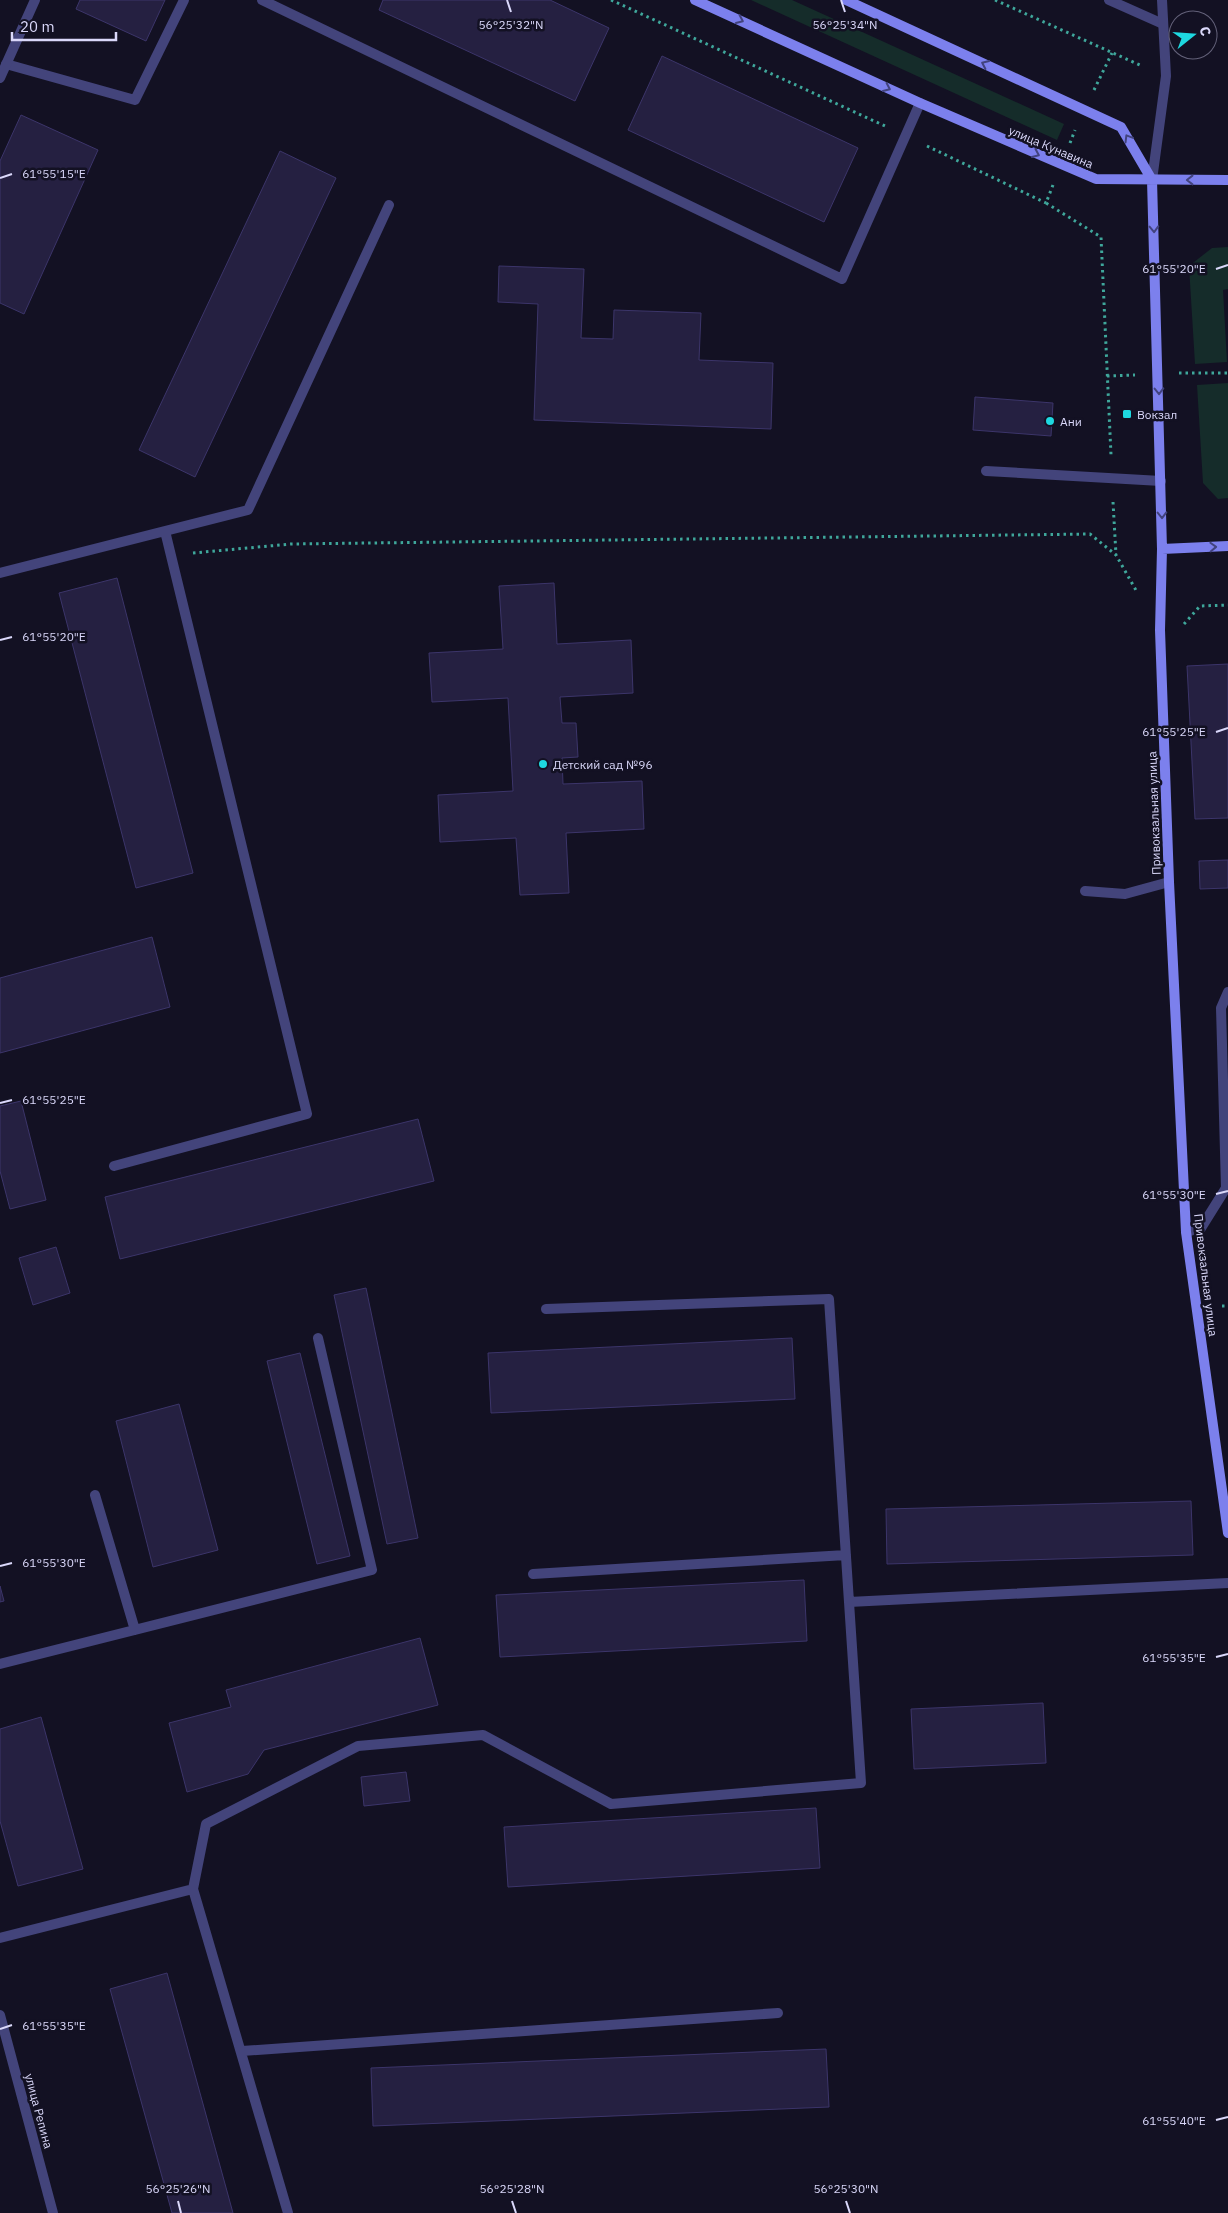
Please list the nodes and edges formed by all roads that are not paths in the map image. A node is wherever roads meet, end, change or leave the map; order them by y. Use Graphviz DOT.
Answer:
graph roads {
  1 [pos="35,0"];
  2 [pos="184,0"];
  3 [pos="262,0"];
  4 [pos="695,0"];
  5 [pos="846,0"];
  6 [pos="1109,0"];
  7 [pos="1162,0"];
  8 [pos="1163,24"];
  9 [pos="6,64"];
  10 [pos="0,78"];
  11 [pos="920,103"];
  12 [pos="1152,180"];
  13 [pos="1228,180"];
  14 [pos="389,205"];
  15 [pos="986,471"];
  16 [pos="1161,481"];
  17 [pos="165,531"];
  18 [pos="1228,546"];
  19 [pos="1162,549"];
  20 [pos="0,573"];
  21 [pos="1169,882"];
  22 [pos="1085,891"];
  23 [pos="1228,992"];
  24 [pos="1226,1160"];
  25 [pos="114,1166"];
  26 [pos="1186,1232"];
  27 [pos="546,1309"];
  28 [pos="318,1338"];
  29 [pos="95,1495"];
  30 [pos="1228,1533"];
  31 [pos="846,1555"];
  32 [pos="533,1574"];
  33 [pos="1228,1583"];
  34 [pos="849,1602"];
  35 [pos="135,1630"];
  36 [pos="0,1664"];
  37 [pos="193,1888"];
  38 [pos="0,1938"];
  39 [pos="778,2014"];
  40 [pos="0,2015"];
  41 [pos="242,2051"];
  42 [pos="54,2213"];
  43 [pos="288,2213"];
  1 -- 9 [label="street"];
  2 -- 9 [label="street"];
  3 -- 11 [label="street"];
  4 -- 11 [label="street, улица Кунавина, one-way"];
  12 -- 5 [label="street, one-way"];
  6 -- 8 [label="street"];
  7 -- 8 [label="street, Привокзальная улица"];
  8 -- 12 [label="street, Привокзальная улица"];
  9 -- 10 [label="street"];
  11 -- 12 [label="street, улица Кунавина, one-way"];
  13 -- 12 [label="street, улица Кунавина, one-way"];
  12 -- 16 [label="street, Привокзальная улица, one-way"];
  14 -- 17 [label="street"];
  15 -- 16 [label="street"];
  16 -- 19 [label="street, Привокзальная улица, one-way"];
  17 -- 20 [label="street"];
  17 -- 25 [label="street"];
  19 -- 18 [label="street, one-way"];
  19 -- 21 [label="street, Привокзальная улица"];
  21 -- 22 [label="street"];
  21 -- 26 [label="street, Привокзальная улица"];
  23 -- 24 [label="street"];
  24 -- 26 [label="street"];
  26 -- 30 [label="street, Привокзальная улица"];
  27 -- 31 [label="street"];
  28 -- 35 [label="street"];
  29 -- 35 [label="street"];
  31 -- 32 [label="street"];
  31 -- 34 [label="street"];
  33 -- 34 [label="street"];
  34 -- 37 [label="street"];
  35 -- 36 [label="street"];
  37 -- 38 [label="street"];
  37 -- 41 [label="street"];
  39 -- 41 [label="street"];
  40 -- 42 [label="street, улица Репина"];
  41 -- 43 [label="street"];
}
